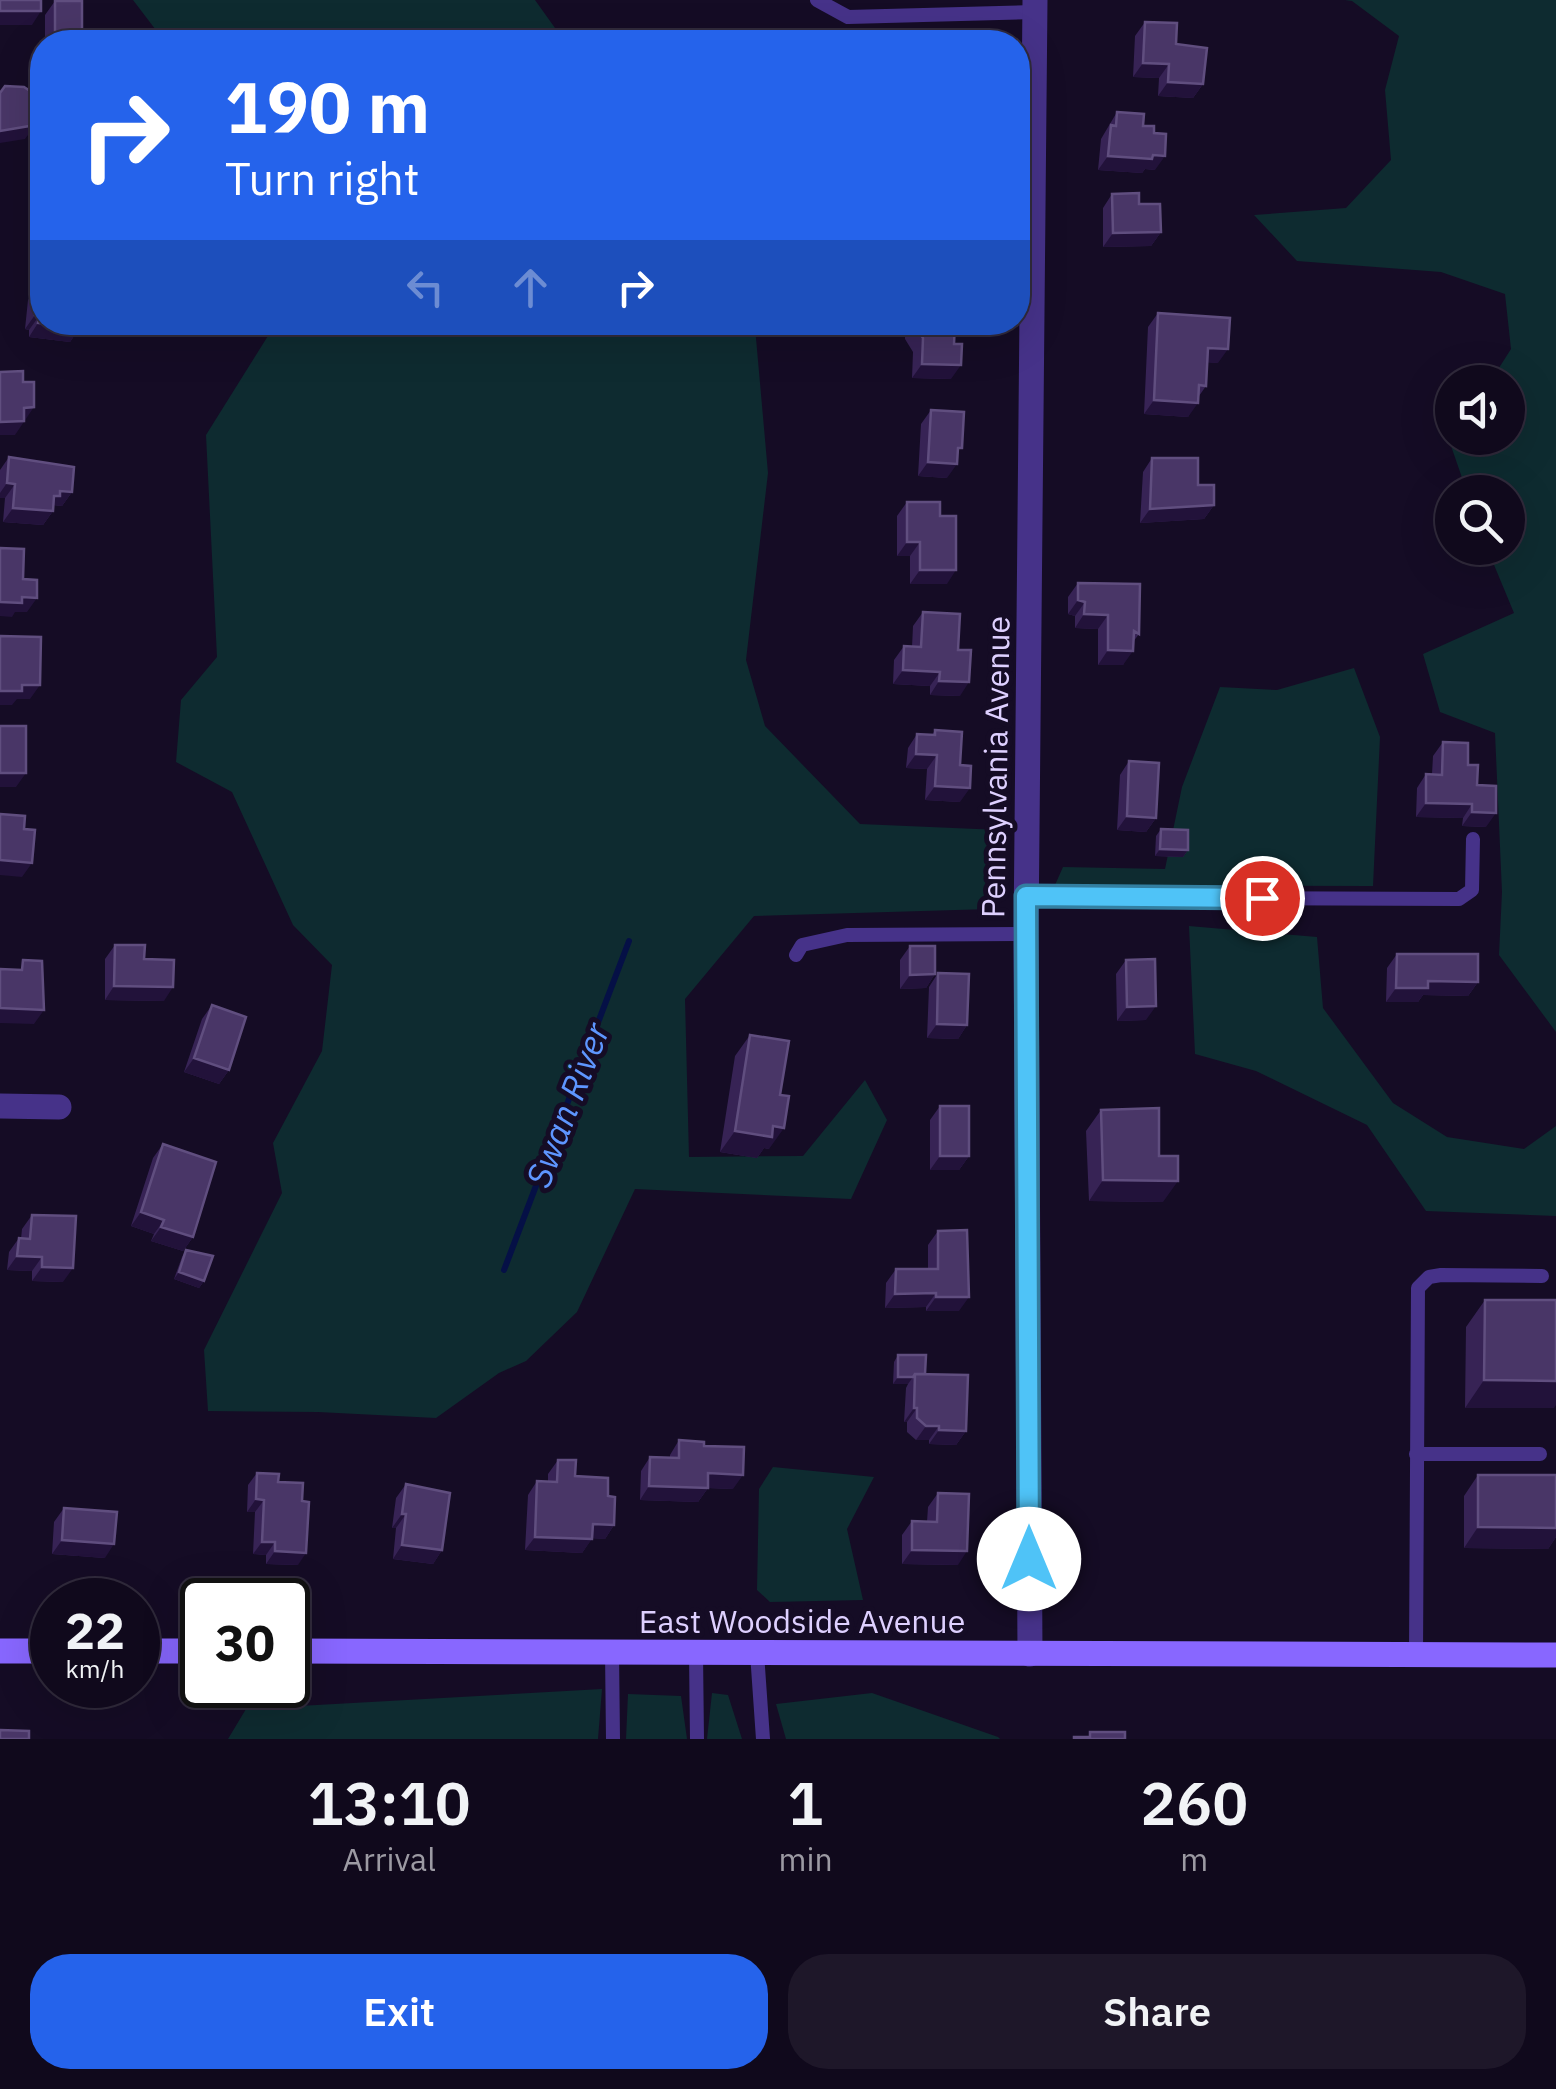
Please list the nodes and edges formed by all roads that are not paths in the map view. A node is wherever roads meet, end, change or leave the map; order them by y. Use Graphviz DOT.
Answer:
graph roads {
  1 [pos="816,0"];
  2 [pos="1034,6"];
  3 [pos="1473,838"];
  4 [pos="1026,896"];
  5 [pos="1026,934"];
  6 [pos="796,955"];
  7 [pos="0,1106"];
  8 [pos="59,1107"];
  9 [pos="1542,1276"];
  10 [pos="1416,1454"];
  11 [pos="1540,1454"];
  12 [pos="0,1650"];
  13 [pos="30,1651"];
  14 [pos="310,1652"];
  15 [pos="612,1652"];
  16 [pos="696,1653"];
  17 [pos="757,1653"];
  18 [pos="1030,1654"];
  19 [pos="1416,1654"];
  20 [pos="1556,1655"];
  21 [pos="614,1739"];
  22 [pos="697,1739"];
  23 [pos="763,1739"];
  1 -- 2 [label="lane"];
  2 -- 4 [label="street, Pennsylvania Avenue"];
  3 -- 4 [label="lane"];
  4 -- 5 [label="street, Pennsylvania Avenue"];
  5 -- 6 [label="lane"];
  5 -- 18 [label="street, Pennsylvania Avenue"];
  7 -- 8 [label="street"];
  9 -- 10 [label="lane"];
  10 -- 11 [label="lane"];
  10 -- 19 [label="lane"];
  12 -- 13 [label="main road"];
  14 -- 15 [label="main road, East Woodside Avenue"];
  15 -- 16 [label="main road, East Woodside Avenue"];
  15 -- 21 [label="lane"];
  16 -- 17 [label="main road, East Woodside Avenue"];
  16 -- 22 [label="lane"];
  17 -- 18 [label="main road, East Woodside Avenue"];
  17 -- 23 [label="lane"];
  18 -- 19 [label="main road, East Woodside Avenue"];
  19 -- 20 [label="main road, East Woodside Avenue"];
}
